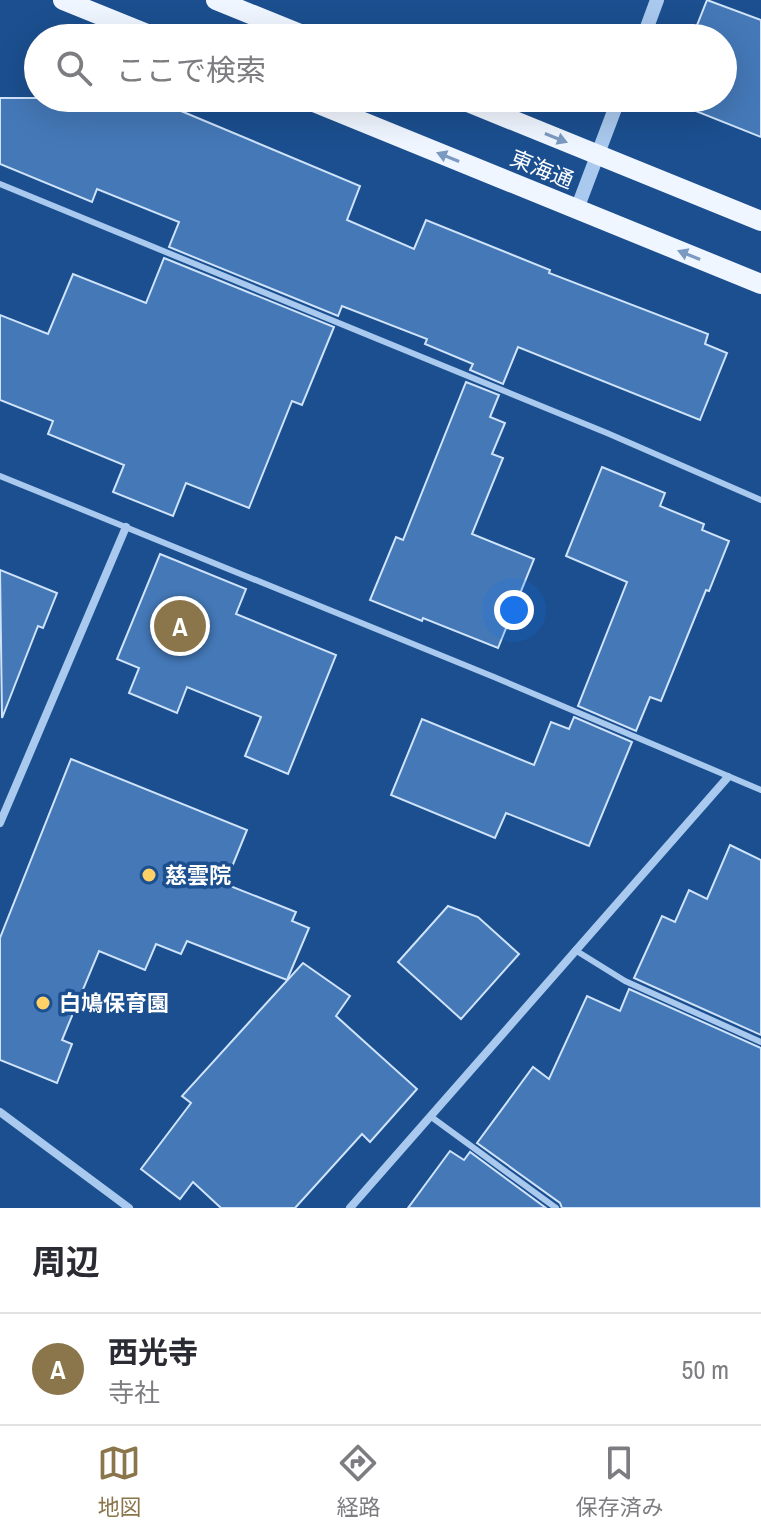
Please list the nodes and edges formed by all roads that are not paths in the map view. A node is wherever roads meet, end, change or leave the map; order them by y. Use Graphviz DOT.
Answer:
graph roads {
  1 [pos="63,0"];
  2 [pos="216,0"];
  3 [pos="657,0"];
  4 [pos="122,24"];
  5 [pos="275,24"];
  6 [pos="648,24"];
  7 [pos="338,112"];
  8 [pos="492,112"];
  9 [pos="614,112"];
  10 [pos="598,155"];
  11 [pos="0,184"];
  12 [pos="577,209"];
  13 [pos="761,221"];
  14 [pos="761,284"];
  15 [pos="0,476"];
  16 [pos="761,500"];
  17 [pos="126,527"];
  18 [pos="728,777"];
  19 [pos="761,790"];
  20 [pos="0,823"];
  21 [pos="575,950"];
  22 [pos="761,1042"];
  23 [pos="0,1112"];
  24 [pos="430,1116"];
  25 [pos="129,1208"];
  26 [pos="350,1208"];
  27 [pos="556,1208"];
  1 -- 4 [label="main road"];
  2 -- 5 [label="main road"];
  3 -- 6 [label="street"];
  12 -- 7 [label="main road, 東海通, one-way"];
  8 -- 10 [label="main road, 東海通, one-way"];
  9 -- 10 [label="street"];
  10 -- 12 [label="street"];
  10 -- 13 [label="main road, 東海通"];
  11 -- 16 [label="lane"];
  14 -- 12 [label="main road, 東海通, one-way"];
  15 -- 17 [label="lane"];
  17 -- 18 [label="lane"];
  17 -- 20 [label="street"];
  18 -- 19 [label="lane"];
  18 -- 21 [label="street"];
  21 -- 22 [label="lane"];
  21 -- 24 [label="street"];
  23 -- 25 [label="street"];
  24 -- 26 [label="street"];
  24 -- 27 [label="lane"];
}
